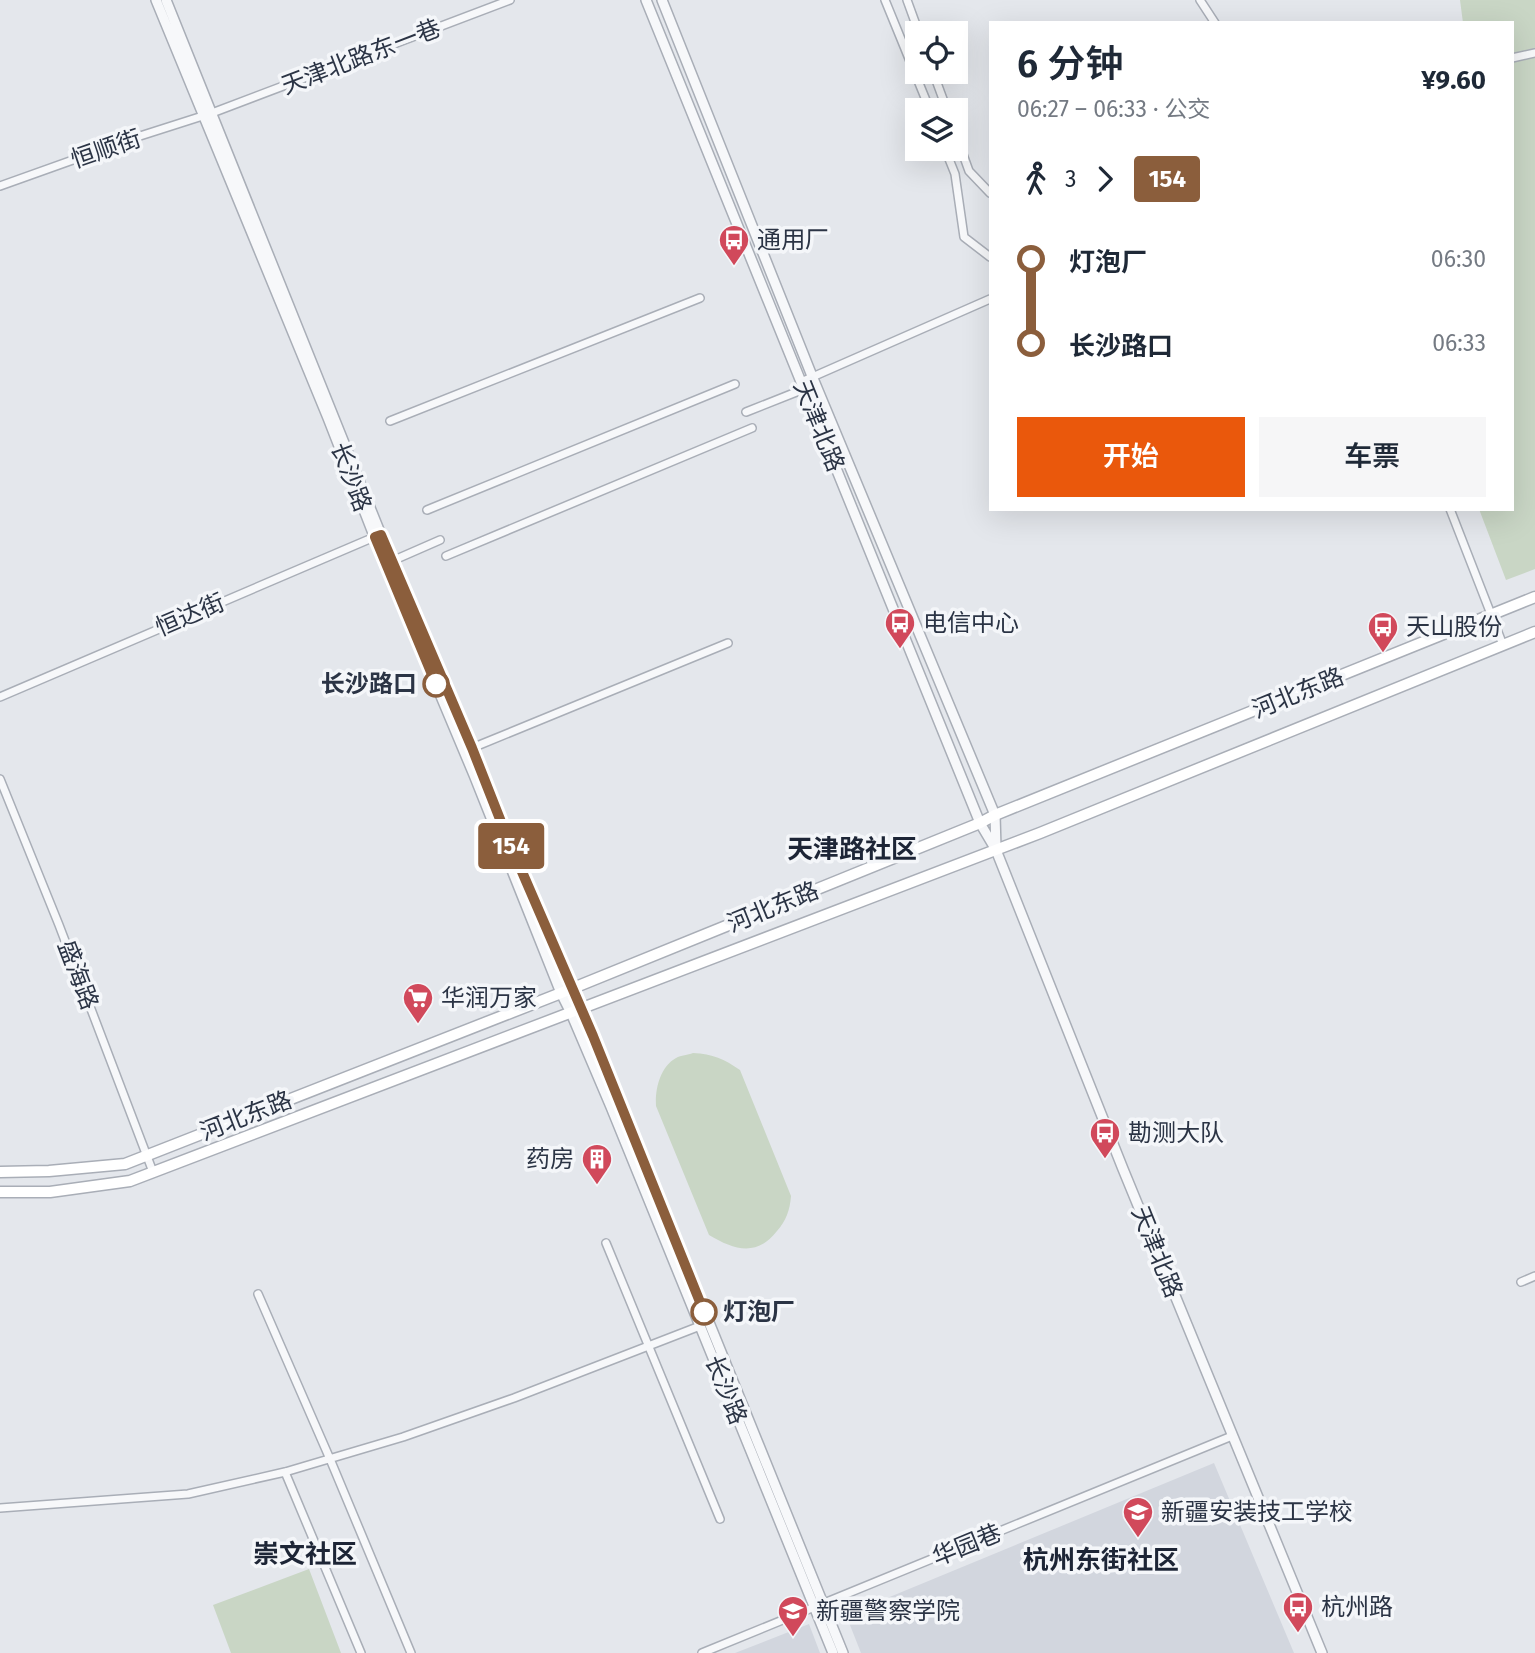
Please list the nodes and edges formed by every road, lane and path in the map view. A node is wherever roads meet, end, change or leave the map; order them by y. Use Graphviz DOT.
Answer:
graph roads {
  1 [pos="156,0"];
  2 [pos="166,0"];
  3 [pos="510,0"];
  4 [pos="646,0"];
  5 [pos="662,0"];
  6 [pos="885,0"];
  7 [pos="907,0"];
  8 [pos="1200,0"];
  9 [pos="915,21"];
  10 [pos="1213,21"];
  11 [pos="1535,53"];
  12 [pos="1514,58"];
  13 [pos="925,98"];
  14 [pos="208,114"];
  15 [pos="950,161"];
  16 [pos="965,161"];
  17 [pos="0,186"];
  18 [pos="989,192"];
  19 [pos="989,256"];
  20 [pos="700,298"];
  21 [pos="989,299"];
  22 [pos="812,376"];
  23 [pos="735,384"];
  24 [pos="803,386"];
  25 [pos="746,412"];
  26 [pos="390,421"];
  27 [pos="752,428"];
  28 [pos="427,510"];
  29 [pos="1451,511"];
  30 [pos="378,536"];
  31 [pos="440,540"];
  32 [pos="446,556"];
  33 [pos="392,561"];
  34 [pos="1535,597"];
  35 [pos="1492,614"];
  36 [pos="1535,632"];
  37 [pos="728,643"];
  38 [pos="1503,645"];
  39 [pos="0,697"];
  40 [pos="472,748"];
  41 [pos="0,779"];
  42 [pos="995,815"];
  43 [pos="980,822"];
  44 [pos="996,850"];
  45 [pos="572,988"];
  46 [pos="561,993"];
  47 [pos="576,1011"];
  48 [pos="146,1155"];
  49 [pos="0,1172"];
  50 [pos="153,1172"];
  51 [pos="0,1192"];
  52 [pos="606,1243"];
  53 [pos="1535,1276"];
  54 [pos="1521,1282"];
  55 [pos="258,1294"];
  56 [pos="700,1326"];
  57 [pos="648,1346"];
  58 [pos="1232,1436"];
  59 [pos="330,1459"];
  60 [pos="285,1472"];
  61 [pos="0,1508"];
  62 [pos="720,1519"];
  63 [pos="819,1605"];
  64 [pos="361,1653"];
  65 [pos="411,1653"];
  66 [pos="702,1653"];
  67 [pos="833,1653"];
  68 [pos="843,1653"];
  69 [pos="1322,1653"];
  1 -- 14 [label="street, 长沙路"];
  2 -- 14 [label="street, 长沙路"];
  3 -- 14 [label="street, 天津北路东一巷"];
  4 -- 24 [label="street, 天津北路"];
  5 -- 22 [label="street, 天津北路"];
  6 -- 13 [label="street"];
  7 -- 9 [label="street"];
  8 -- 10 [label="street"];
  11 -- 12 [label="street"];
  14 -- 17 [label="street, 恒顺街"];
  14 -- 30 [label="street, 长沙路"];
  15 -- 19 [label="street"];
  16 -- 18 [label="street"];
  20 -- 26 [label="street"];
  21 -- 22 [label="street"];
  22 -- 24 [label="street"];
  22 -- 42 [label="street, 天津北路"];
  23 -- 28 [label="street"];
  24 -- 25 [label="street"];
  24 -- 43 [label="street, 天津北路"];
  27 -- 32 [label="street"];
  29 -- 35 [label="street"];
  30 -- 33 [label="street, 长沙路"];
  30 -- 39 [label="street, 恒达街"];
  30 -- 46 [label="street, 长沙路"];
  31 -- 33 [label="street"];
  33 -- 40 [label="street, 长沙路"];
  34 -- 35 [label="main road, 河北东路"];
  35 -- 38 [label="street"];
  35 -- 42 [label="main road, 河北东路"];
  36 -- 38 [label="main road"];
  37 -- 40 [label="street"];
  38 -- 44 [label="main road"];
  40 -- 45 [label="street, 长沙路"];
  41 -- 48 [label="street, 盛海路"];
  42 -- 43 [label="main road, 河北东路"];
  42 -- 44 [label="street, 天津北路"];
  43 -- 44 [label="street, 天津北路"];
  43 -- 45 [label="main road, 河北东路"];
  44 -- 47 [label="main road"];
  44 -- 58 [label="street, 天津北路"];
  45 -- 46 [label="main road, 河北东路"];
  45 -- 47 [label="street, 长沙路"];
  46 -- 47 [label="street, 长沙路"];
  46 -- 48 [label="main road, 河北东路"];
  47 -- 50 [label="main road"];
  47 -- 56 [label="street, 长沙路"];
  47 -- 63 [label="street, 长沙路"];
  48 -- 49 [label="main road, 河北东路"];
  48 -- 50 [label="street, 盛海路"];
  50 -- 51 [label="main road"];
  52 -- 57 [label="street"];
  53 -- 54 [label="street"];
  55 -- 59 [label="street"];
  56 -- 57 [label="street"];
  56 -- 63 [label="street, 长沙路"];
  57 -- 59 [label="street"];
  57 -- 62 [label="street"];
  58 -- 63 [label="street, 华园巷"];
  58 -- 69 [label="street, 天津北路"];
  59 -- 60 [label="street"];
  59 -- 65 [label="street"];
  60 -- 61 [label="street"];
  60 -- 64 [label="street"];
  63 -- 66 [label="street, 华园巷"];
  63 -- 67 [label="street, 长沙路"];
  63 -- 68 [label="street, 长沙路"];
}
